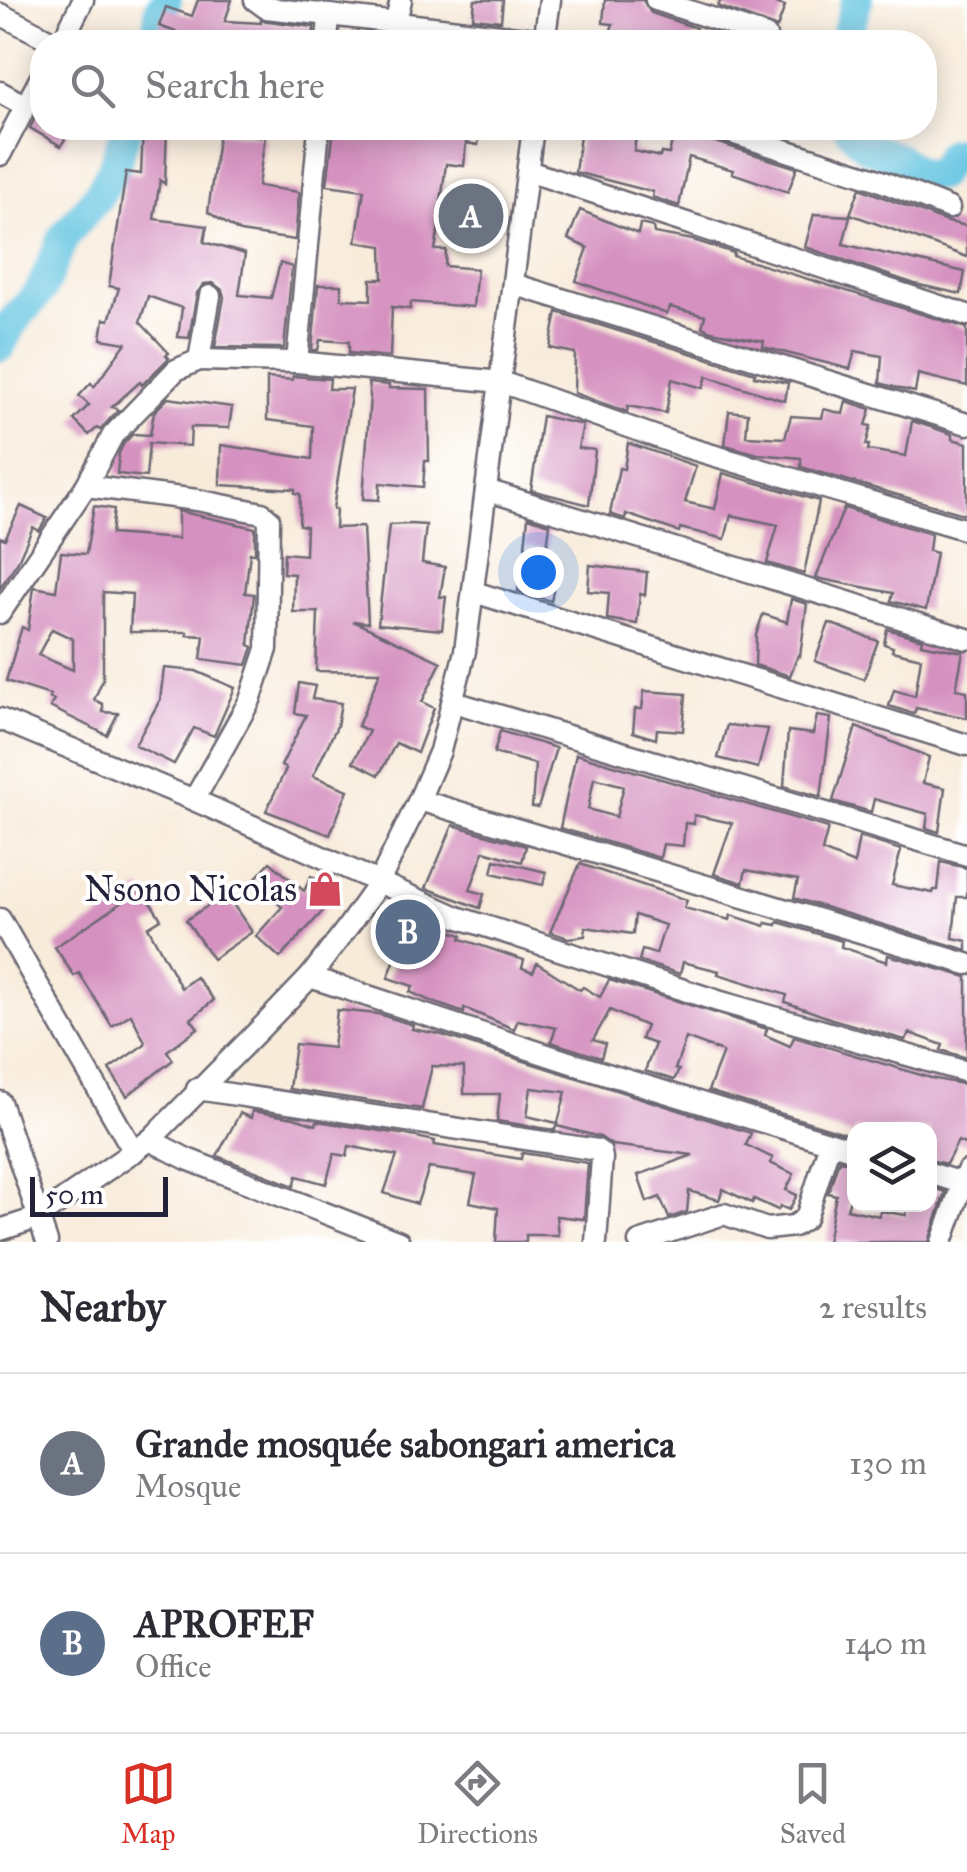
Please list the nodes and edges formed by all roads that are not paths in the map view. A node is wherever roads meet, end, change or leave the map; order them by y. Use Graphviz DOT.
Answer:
graph roads {
  1 [pos="83,0"];
  2 [pos="256,0"];
  3 [pos="550,0"];
  4 [pos="656,0"];
  5 [pos="398,11"];
  6 [pos="0,14"];
  7 [pos="328,15"];
  8 [pos="33,30"];
  9 [pos="65,30"];
  10 [pos="327,30"];
  11 [pos="490,30"];
  12 [pos="546,30"];
  13 [pos="748,30"];
  14 [pos="0,92"];
  15 [pos="30,95"];
  16 [pos="24,105"];
  17 [pos="318,140"];
  18 [pos="532,140"];
  19 [pos="754,140"];
  20 [pos="3,143"];
  21 [pos="528,172"];
  22 [pos="949,208"];
  23 [pos="513,284"];
  24 [pos="210,296"];
  25 [pos="967,315"];
  26 [pos="199,360"];
  27 [pos="298,362"];
  28 [pos="502,382"];
  29 [pos="967,424"];
  30 [pos="86,486"];
  31 [pos="486,490"];
  32 [pos="967,530"];
  33 [pos="474,592"];
  34 [pos="0,612"];
  35 [pos="967,639"];
  36 [pos="454,702"];
  37 [pos="0,719"];
  38 [pos="967,745"];
  39 [pos="194,800"];
  40 [pos="420,800"];
  41 [pos="967,855"];
  42 [pos="378,884"];
  43 [pos="0,919"];
  44 [pos="967,964"];
  45 [pos="310,977"];
  46 [pos="967,1072"];
  47 [pos="198,1089"];
  48 [pos="0,1102"];
  49 [pos="830,1143"];
  50 [pos="142,1146"];
  51 [pos="847,1148"];
  52 [pos="937,1174"];
  53 [pos="965,1179"];
  54 [pos="37,1218"];
  55 [pos="0,1230"];
  56 [pos="47,1242"];
  57 [pos="399,1242"];
  58 [pos="596,1242"];
  59 [pos="638,1242"];
  60 [pos="942,1242"];
  1 -- 9 [label="street"];
  2 -- 7 [label="street"];
  3 -- 12 [label="street"];
  4 -- 13 [label="street"];
  5 -- 7 [label="street"];
  5 -- 11 [label="street"];
  6 -- 8 [label="street"];
  7 -- 10 [label="street"];
  14 -- 16 [label="street"];
  15 -- 16 [label="street"];
  16 -- 20 [label="street"];
  17 -- 27 [label="street"];
  18 -- 21 [label="street"];
  19 -- 22 [label="street"];
  21 -- 23 [label="street"];
  21 -- 25 [label="street"];
  23 -- 28 [label="street"];
  23 -- 29 [label="street"];
  24 -- 26 [label="street"];
  26 -- 27 [label="street"];
  26 -- 30 [label="street"];
  27 -- 28 [label="street"];
  28 -- 31 [label="street"];
  28 -- 32 [label="street"];
  30 -- 34 [label="street"];
  30 -- 39 [label="street"];
  31 -- 33 [label="street"];
  31 -- 35 [label="street"];
  33 -- 36 [label="street"];
  33 -- 38 [label="street"];
  36 -- 40 [label="street"];
  36 -- 41 [label="street"];
  37 -- 39 [label="street"];
  39 -- 42 [label="street"];
  40 -- 42 [label="street"];
  40 -- 44 [label="street"];
  42 -- 45 [label="street"];
  42 -- 46 [label="street"];
  43 -- 50 [label="street"];
  45 -- 47 [label="street"];
  45 -- 49 [label="street"];
  47 -- 50 [label="street"];
  47 -- 58 [label="street"];
  48 -- 54 [label="street"];
  49 -- 51 [label="street"];
  49 -- 59 [label="street"];
  50 -- 54 [label="street"];
  50 -- 57 [label="street"];
  52 -- 53 [label="street"];
  53 -- 60 [label="street"];
  54 -- 55 [label="street"];
  54 -- 56 [label="street"];
}
